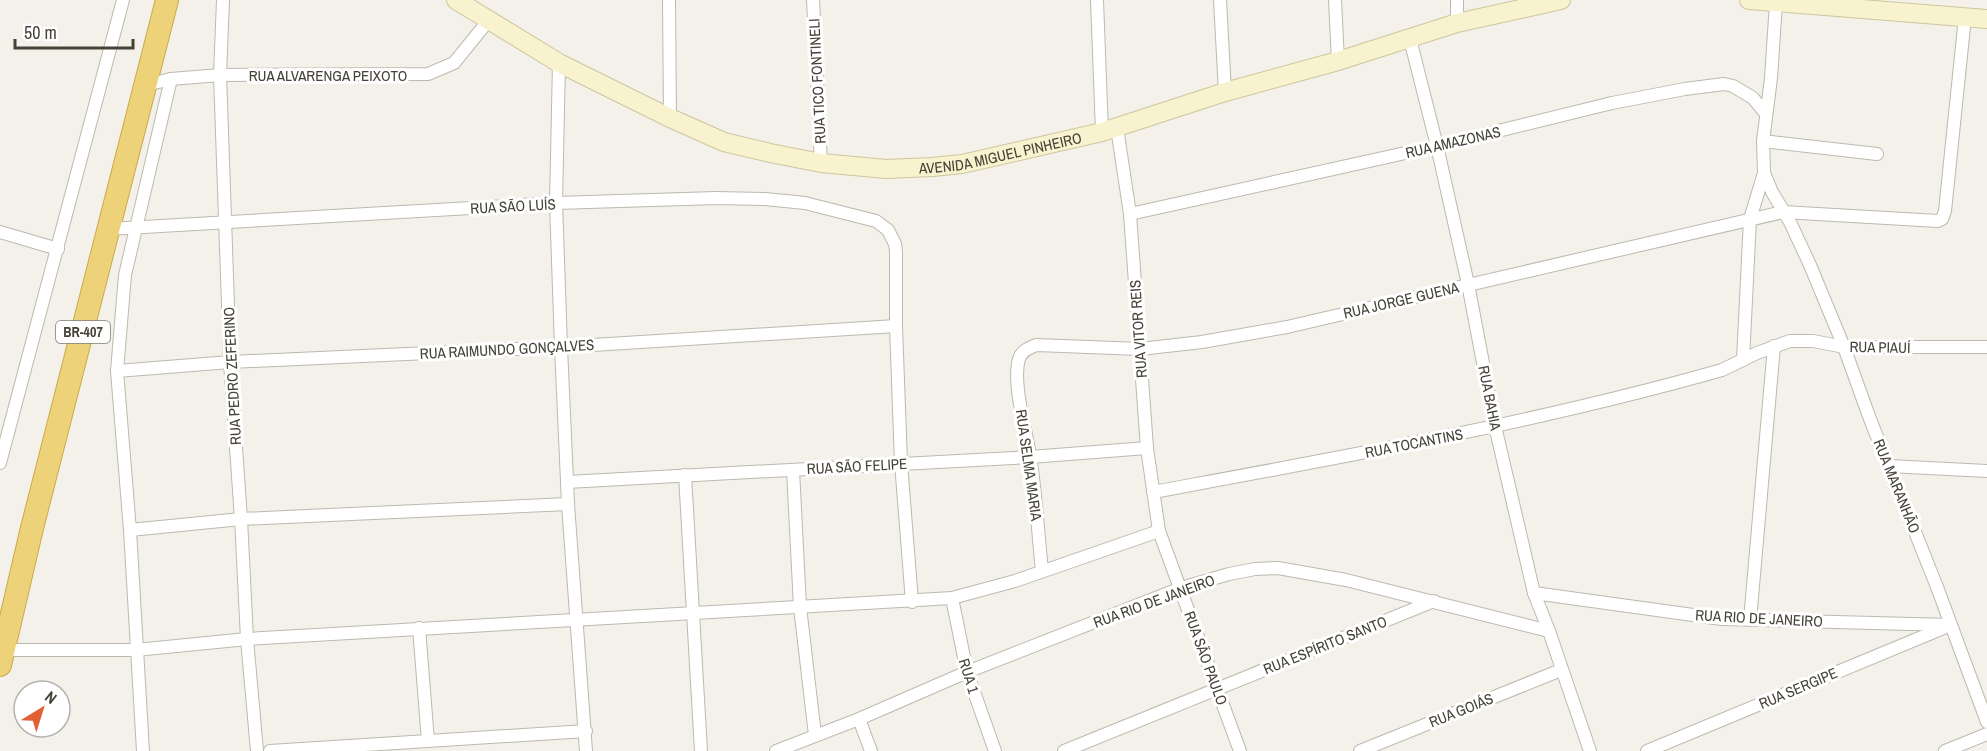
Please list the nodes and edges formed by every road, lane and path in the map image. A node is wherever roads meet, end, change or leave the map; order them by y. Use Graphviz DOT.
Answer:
graph roads {
  1 [pos="123,0"];
  2 [pos="167,0"];
  3 [pos="223,0"];
  4 [pos="669,0"];
  5 [pos="813,0"];
  6 [pos="1097,0"];
  7 [pos="1220,0"];
  8 [pos="1335,0"];
  9 [pos="1456,0"];
  10 [pos="1561,0"];
  11 [pos="1749,0"];
  12 [pos="462,2"];
  13 [pos="1776,3"];
  14 [pos="1965,17"];
  15 [pos="1987,20"];
  16 [pos="488,21"];
  17 [pos="1457,23"];
  18 [pos="1410,39"];
  19 [pos="1338,61"];
  20 [pos="559,63"];
  21 [pos="220,75"];
  22 [pos="171,79"];
  23 [pos="146,85"];
  24 [pos="1225,92"];
  25 [pos="1766,114"];
  26 [pos="670,118"];
  27 [pos="1109,130"];
  28 [pos="1763,141"];
  29 [pos="1437,146"];
  30 [pos="1877,154"];
  31 [pos="821,163"];
  32 [pos="1764,173"];
  33 [pos="556,203"];
  34 [pos="1783,212"];
  35 [pos="1130,214"];
  36 [pos="1750,219"];
  37 [pos="225,223"];
  38 [pos="135,228"];
  39 [pos="110,229"];
  40 [pos="0,232"];
  41 [pos="58,249"];
  42 [pos="1468,284"];
  43 [pos="896,326"];
  44 [pos="1774,346"];
  45 [pos="561,347"];
  46 [pos="1844,347"];
  47 [pos="1987,347"];
  48 [pos="1140,349"];
  49 [pos="1019,358"];
  50 [pos="1743,360"];
  51 [pos="230,363"];
  52 [pos="117,371"];
  53 [pos="1495,426"];
  54 [pos="1147,448"];
  55 [pos="1030,457"];
  56 [pos="0,463"];
  57 [pos="901,464"];
  58 [pos="1889,466"];
  59 [pos="793,470"];
  60 [pos="1987,471"];
  61 [pos="685,475"];
  62 [pos="567,482"];
  63 [pos="1153,492"];
  64 [pos="568,504"];
  65 [pos="241,519"];
  66 [pos="130,530"];
  67 [pos="1159,531"];
  68 [pos="1042,571"];
  69 [pos="1181,588"];
  70 [pos="1534,593"];
  71 [pos="952,598"];
  72 [pos="1434,601"];
  73 [pos="912,602"];
  74 [pos="800,607"];
  75 [pos="692,614"];
  76 [pos="575,619"];
  77 [pos="1750,620"];
  78 [pos="1950,625"];
  79 [pos="419,628"];
  80 [pos="1549,631"];
  81 [pos="247,639"];
  82 [pos="136,650"];
  83 [pos="2,657"];
  84 [pos="1561,670"];
  85 [pos="966,672"];
  86 [pos="1217,688"];
  87 [pos="859,719"];
  88 [pos="1987,722"];
  89 [pos="586,731"];
  90 [pos="1987,734"];
  91 [pos="815,735"];
  92 [pos="428,741"];
  93 [pos="143,751"];
  94 [pos="257,751"];
  95 [pos="270,751"];
  96 [pos="586,751"];
  97 [pos="701,751"];
  98 [pos="776,751"];
  99 [pos="872,751"];
  100 [pos="995,751"];
  101 [pos="1064,751"];
  102 [pos="1240,751"];
  103 [pos="1360,751"];
  104 [pos="1590,751"];
  105 [pos="1647,751"];
  106 [pos="1945,751"];
  1 -- 41 [label="street"];
  2 -- 23 [label="highway, BR-407"];
  3 -- 21 [label="street, RUA PEDRO ZEFERINO"];
  4 -- 26 [label="street"];
  5 -- 31 [label="street, RUA TICO FONTINELI"];
  6 -- 27 [label="street, RUA VITOR REIS"];
  7 -- 24 [label="street"];
  8 -- 19 [label="street"];
  9 -- 17 [label="street"];
  10 -- 17 [label="street, AVENIDA MIGUEL PINHEIRO"];
  11 -- 13 [label="street"];
  12 -- 16 [label="street, AVENIDA MIGUEL PINHEIRO"];
  13 -- 14 [label="street"];
  13 -- 25 [label="street"];
  14 -- 15 [label="street"];
  14 -- 34 [label="street, RUA JORGE GUENA"];
  16 -- 20 [label="street, AVENIDA MIGUEL PINHEIRO"];
  16 -- 21 [label="street, RUA ALVARENGA PEIXOTO"];
  17 -- 18 [label="street, AVENIDA MIGUEL PINHEIRO"];
  18 -- 19 [label="street, AVENIDA MIGUEL PINHEIRO"];
  18 -- 29 [label="street, RUA BAHIA"];
  19 -- 24 [label="street, AVENIDA MIGUEL PINHEIRO"];
  20 -- 26 [label="street, AVENIDA MIGUEL PINHEIRO"];
  20 -- 33 [label="street"];
  21 -- 22 [label="street, RUA ALVARENGA PEIXOTO"];
  21 -- 37 [label="street, RUA PEDRO ZEFERINO"];
  22 -- 23 [label="street, RUA ALVARENGA PEIXOTO"];
  22 -- 38 [label="street"];
  23 -- 39 [label="highway, BR-407"];
  24 -- 27 [label="street, AVENIDA MIGUEL PINHEIRO"];
  25 -- 28 [label="street"];
  25 -- 29 [label="street, RUA AMAZONAS"];
  26 -- 31 [label="street, AVENIDA MIGUEL PINHEIRO"];
  27 -- 31 [label="street, AVENIDA MIGUEL PINHEIRO"];
  27 -- 35 [label="street, RUA VITOR REIS"];
  28 -- 30 [label="street"];
  28 -- 32 [label="street"];
  29 -- 35 [label="street, RUA AMAZONAS"];
  29 -- 42 [label="street, RUA BAHIA"];
  32 -- 34 [label="street, RUA MARANHÃO"];
  32 -- 36 [label="street"];
  33 -- 37 [label="street, RUA SÃO LUÍS"];
  33 -- 43 [label="street, RUA SÃO LUÍS"];
  33 -- 45 [label="street"];
  34 -- 36 [label="street, RUA JORGE GUENA"];
  34 -- 46 [label="street, RUA MARANHÃO"];
  35 -- 48 [label="street, RUA VITOR REIS"];
  36 -- 42 [label="street, RUA JORGE GUENA"];
  36 -- 50 [label="street"];
  37 -- 38 [label="street, RUA SÃO LUÍS"];
  37 -- 51 [label="street, RUA PEDRO ZEFERINO"];
  38 -- 39 [label="street, RUA SÃO LUÍS"];
  38 -- 52 [label="street"];
  39 -- 83 [label="highway, BR-407"];
  40 -- 41 [label="street"];
  41 -- 56 [label="street"];
  42 -- 48 [label="street, RUA JORGE GUENA"];
  42 -- 53 [label="street, RUA BAHIA"];
  43 -- 45 [label="street, RUA RAIMUNDO GONÇALVES"];
  43 -- 57 [label="street"];
  44 -- 46 [label="street, RUA PIAUÍ"];
  44 -- 50 [label="street, RUA TOCANTINS"];
  44 -- 77 [label="street"];
  45 -- 51 [label="street, RUA RAIMUNDO GONÇALVES"];
  45 -- 62 [label="street"];
  46 -- 47 [label="street, RUA PIAUÍ"];
  46 -- 58 [label="street, RUA MARANHÃO"];
  48 -- 49 [label="street, RUA JORGE GUENA"];
  48 -- 54 [label="street, RUA VITOR REIS"];
  49 -- 55 [label="street, RUA SELMA MARIA"];
  50 -- 53 [label="street, RUA TOCANTINS"];
  51 -- 52 [label="street, RUA RAIMUNDO GONÇALVES"];
  51 -- 65 [label="street, RUA PEDRO ZEFERINO"];
  52 -- 66 [label="street"];
  53 -- 63 [label="street, RUA TOCANTINS"];
  53 -- 70 [label="street, RUA BAHIA"];
  54 -- 55 [label="street, RUA SÃO FELIPE"];
  54 -- 63 [label="street, RUA VITOR REIS"];
  55 -- 57 [label="street, RUA SÃO FELIPE"];
  55 -- 68 [label="street, RUA SELMA MARIA"];
  57 -- 59 [label="street, RUA SÃO FELIPE"];
  57 -- 73 [label="street"];
  58 -- 60 [label="street"];
  58 -- 78 [label="street, RUA MARANHÃO"];
  59 -- 61 [label="street, RUA SÃO FELIPE"];
  59 -- 74 [label="street"];
  61 -- 62 [label="street, RUA SÃO FELIPE"];
  61 -- 75 [label="street"];
  62 -- 64 [label="street"];
  63 -- 67 [label="street, RUA VITOR REIS"];
  64 -- 65 [label="street"];
  64 -- 76 [label="street"];
  65 -- 66 [label="street"];
  65 -- 81 [label="street, RUA PEDRO ZEFERINO"];
  66 -- 82 [label="street"];
  67 -- 68 [label="street"];
  67 -- 69 [label="street, RUA SÃO PAULO"];
  68 -- 71 [label="street"];
  69 -- 72 [label="street, RUA RIO DE JANEIRO"];
  69 -- 85 [label="street, RUA RIO DE JANEIRO"];
  69 -- 86 [label="street, RUA SÃO PAULO"];
  70 -- 77 [label="street, RUA RIO DE JANEIRO"];
  70 -- 80 [label="street, RUA BAHIA"];
  71 -- 73 [label="street"];
  71 -- 85 [label="street, RUA 1"];
  72 -- 80 [label="street, RUA RIO DE JANEIRO"];
  72 -- 86 [label="street, RUA ESPÍRITO SANTO"];
  73 -- 74 [label="street"];
  74 -- 75 [label="street"];
  74 -- 91 [label="street"];
  75 -- 76 [label="street"];
  75 -- 97 [label="street"];
  76 -- 79 [label="street"];
  76 -- 89 [label="street"];
  77 -- 78 [label="street, RUA RIO DE JANEIRO"];
  78 -- 88 [label="street, RUA MARANHÃO"];
  78 -- 105 [label="street, RUA SERGIPE"];
  79 -- 81 [label="street"];
  79 -- 92 [label="street"];
  80 -- 84 [label="street, RUA BAHIA"];
  81 -- 82 [label="street"];
  81 -- 94 [label="street, RUA PEDRO ZEFERINO"];
  82 -- 83 [label="street"];
  82 -- 93 [label="street"];
  84 -- 103 [label="street, RUA GOIÁS"];
  84 -- 104 [label="street, RUA BAHIA"];
  85 -- 87 [label="street, RUA RIO DE JANEIRO"];
  85 -- 100 [label="street, RUA 1"];
  86 -- 101 [label="street"];
  86 -- 102 [label="street, RUA SÃO PAULO"];
  87 -- 91 [label="street, RUA RIO DE JANEIRO"];
  87 -- 99 [label="street"];
  89 -- 92 [label="street"];
  89 -- 96 [label="street"];
  90 -- 106 [label="street"];
  91 -- 98 [label="street, RUA RIO DE JANEIRO"];
  92 -- 95 [label="street"];
}
